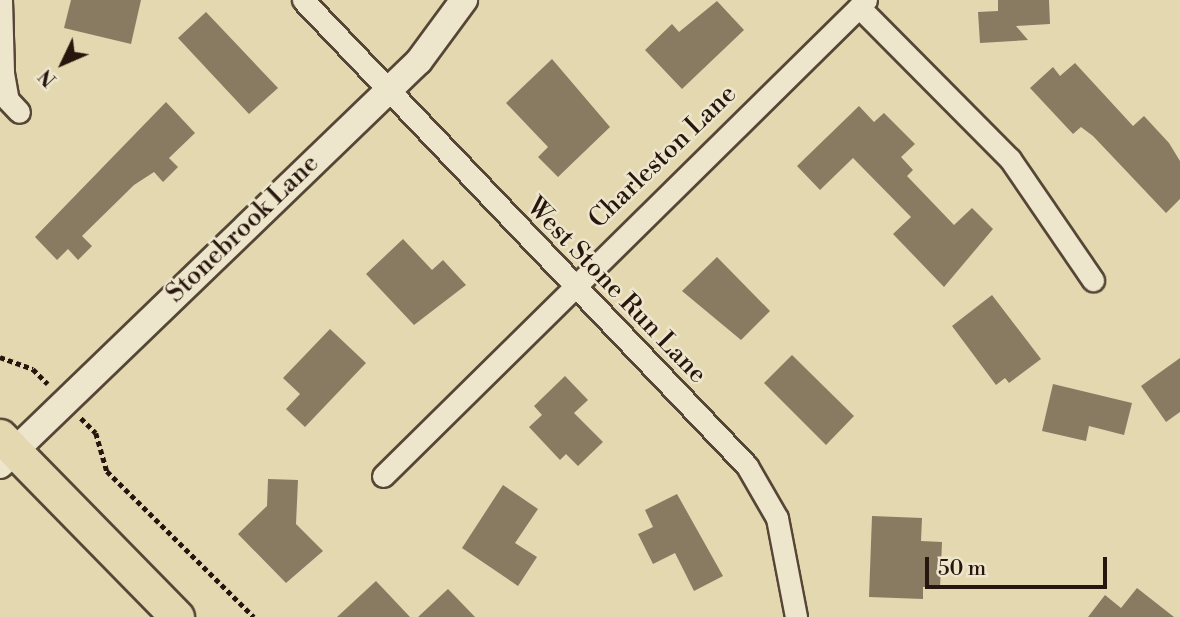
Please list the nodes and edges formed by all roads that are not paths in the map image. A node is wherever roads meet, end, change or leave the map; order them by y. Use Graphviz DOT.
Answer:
graph roads {
  1 [pos="1,0"];
  2 [pos="303,0"];
  3 [pos="464,0"];
  4 [pos="862,4"];
  5 [pos="386,93"];
  6 [pos="19,112"];
  7 [pos="1093,280"];
  8 [pos="572,285"];
  9 [pos="5,451"];
  10 [pos="383,476"];
  11 [pos="177,617"];
  12 [pos="796,617"];
  1 -- 6 [label="street"];
  2 -- 5 [label="street, West Stone Run Lane"];
  3 -- 5 [label="street, Stonebrook Lane"];
  4 -- 7 [label="street"];
  4 -- 8 [label="street, Charleston Lane"];
  5 -- 8 [label="street, West Stone Run Lane"];
  5 -- 9 [label="street, Stonebrook Lane"];
  8 -- 10 [label="street, Charleston Lane"];
  8 -- 12 [label="street, West Stone Run Lane"];
  9 -- 11 [label="main road"];
}
